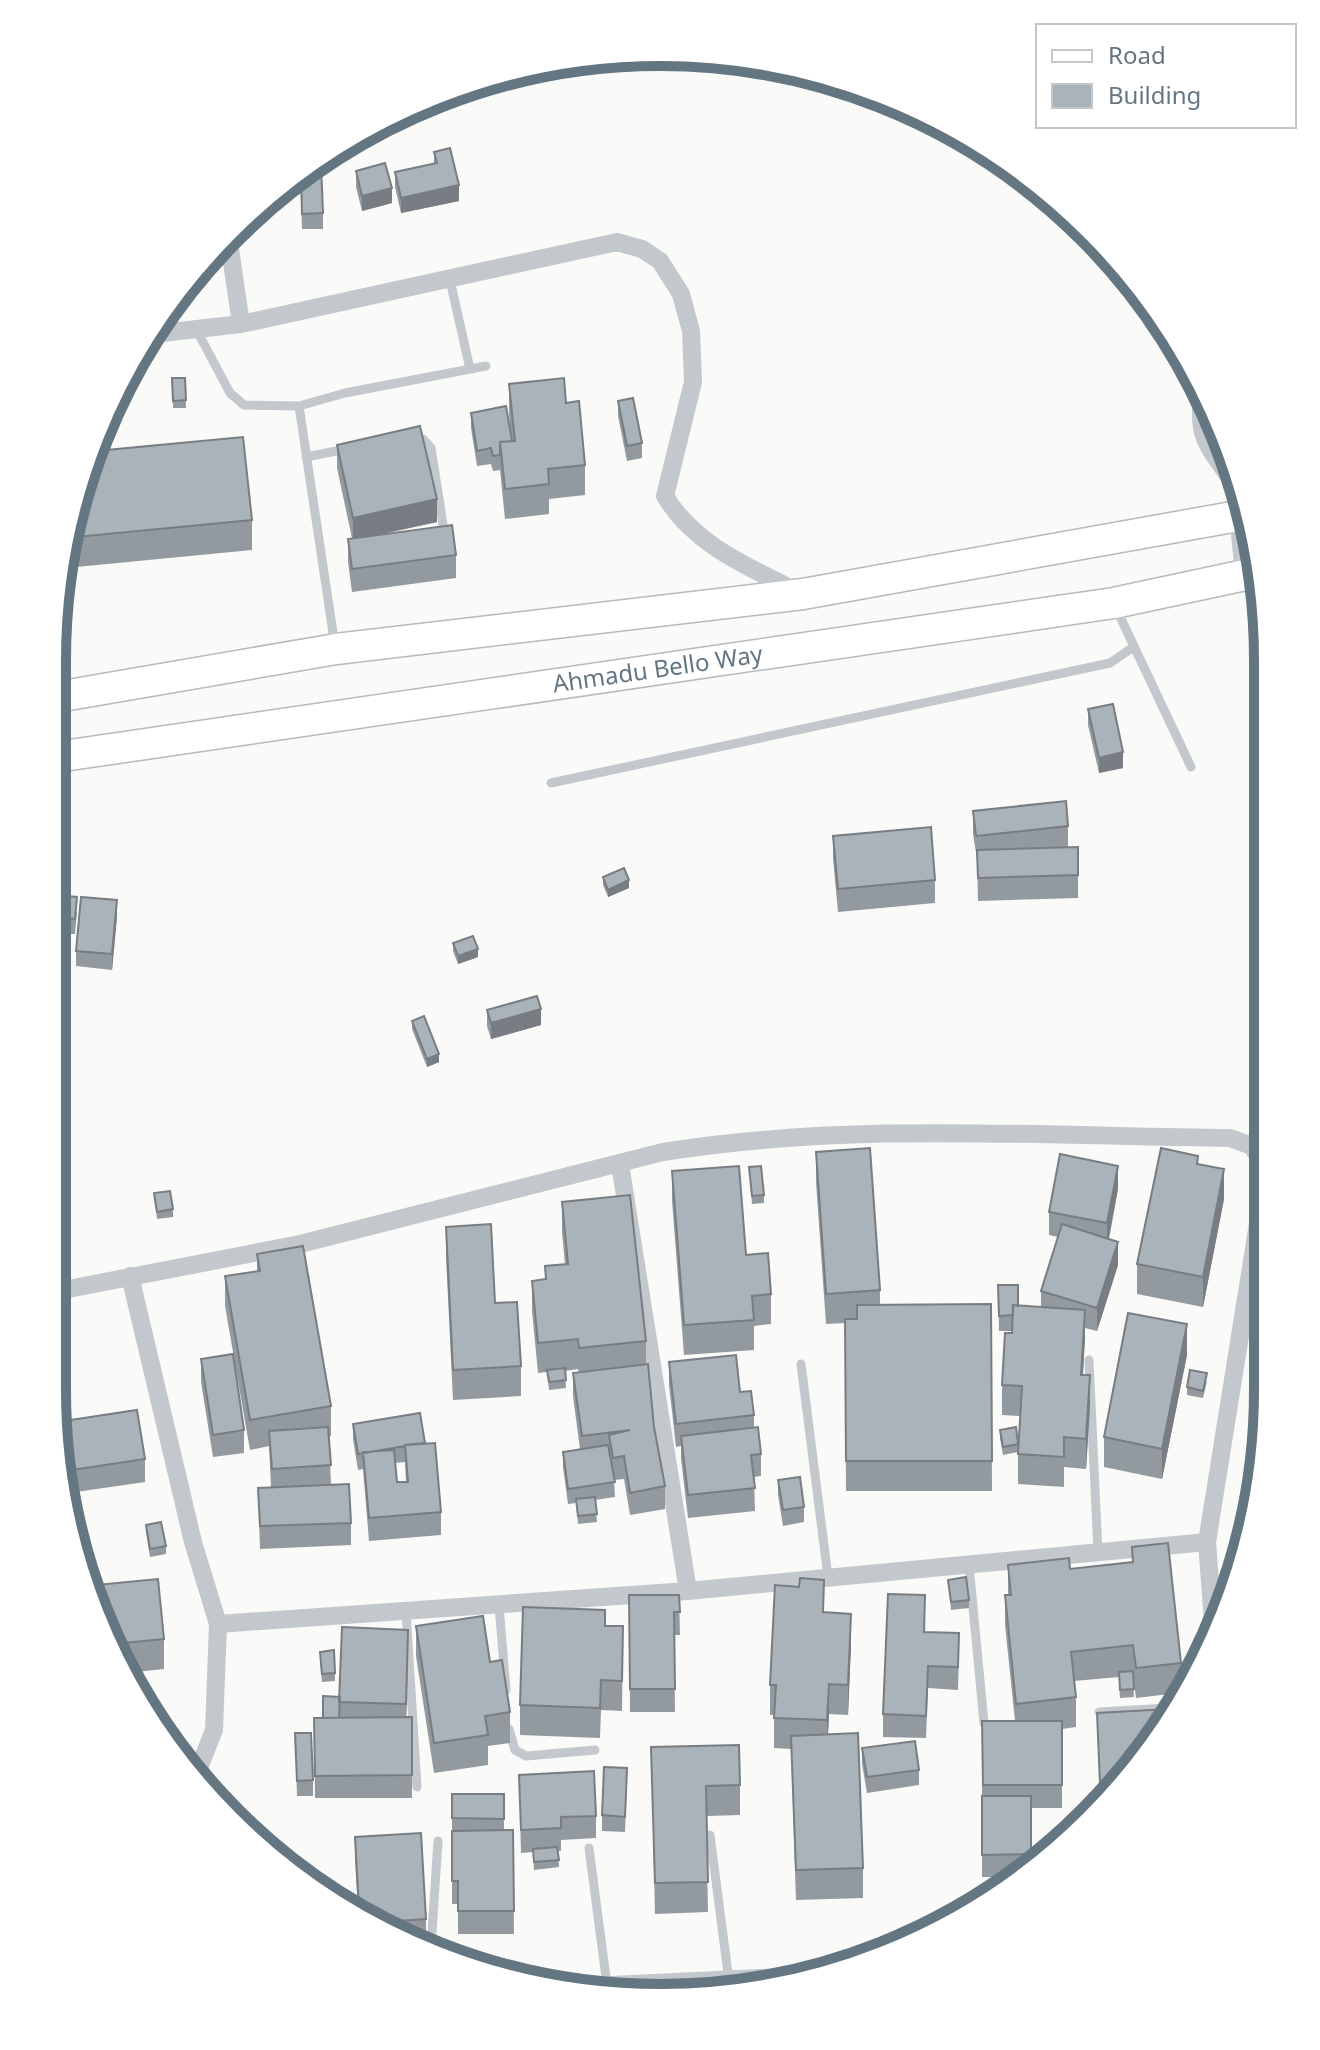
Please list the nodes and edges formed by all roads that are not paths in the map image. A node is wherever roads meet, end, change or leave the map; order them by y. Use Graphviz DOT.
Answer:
graph roads {
  1 [pos="230,250"];
  2 [pos="450,280"];
  3 [pos="241,324"];
  4 [pos="196,329"];
  5 [pos="164,333"];
  6 [pos="486,366"];
  7 [pos="470,369"];
  8 [pos="299,406"];
  9 [pos="1200,413"];
  10 [pos="407,437"];
  11 [pos="364,445"];
  12 [pos="306,457"];
  13 [pos="1218,457"];
  14 [pos="1236,516"];
  15 [pos="445,540"];
  16 [pos="1248,574"];
  17 [pos="803,594"];
  18 [pos="1114,603"];
  19 [pos="1132,648"];
  20 [pos="336,649"];
  21 [pos="66,695"];
  22 [pos="66,756"];
  23 [pos="1191,767"];
  24 [pos="551,783"];
  25 [pos="1254,1144"];
  26 [pos="620,1164"];
  27 [pos="1254,1248"];
  28 [pos="130,1276"];
  29 [pos="66,1289"];
  30 [pos="1089,1360"];
  31 [pos="801,1364"];
  32 [pos="1207,1542"];
  33 [pos="1098,1552"];
  34 [pos="969,1565"];
  35 [pos="828,1577"];
  36 [pos="688,1591"];
  37 [pos="499,1605"];
  38 [pos="1212,1609"];
  39 [pos="406,1611"];
  40 [pos="218,1624"];
  41 [pos="507,1706"];
  42 [pos="1161,1708"];
  43 [pos="1099,1712"];
  44 [pos="508,1722"];
  45 [pos="984,1723"];
  46 [pos="595,1750"];
  47 [pos="200,1766"];
  48 [pos="417,1787"];
  49 [pos="710,1835"];
  50 [pos="438,1841"];
  51 [pos="589,1848"];
  52 [pos="432,1938"];
  53 [pos="729,1980"];
  54 [pos="607,1982"];
  1 -- 3 [label="street"];
  2 -- 3 [label="street"];
  2 -- 7 [label="lane"];
  2 -- 17 [label="street"];
  3 -- 4 [label="street"];
  4 -- 5 [label="street"];
  4 -- 8 [label="lane"];
  6 -- 7 [label="lane"];
  7 -- 8 [label="lane"];
  8 -- 12 [label="lane"];
  9 -- 13 [label="street"];
  10 -- 15 [label="lane"];
  11 -- 12 [label="lane"];
  12 -- 20 [label="lane"];
  14 -- 17 [label="main road"];
  16 -- 18 [label="main road, Ahmadu Bello Way"];
  17 -- 20 [label="main road"];
  18 -- 19 [label="lane"];
  18 -- 22 [label="main road, Ahmadu Bello Way"];
  19 -- 23 [label="lane"];
  19 -- 24 [label="lane"];
  20 -- 21 [label="main road"];
  25 -- 26 [label="street"];
  26 -- 28 [label="street"];
  26 -- 36 [label="street"];
  27 -- 32 [label="street"];
  28 -- 29 [label="street"];
  28 -- 40 [label="street"];
  30 -- 33 [label="lane"];
  31 -- 35 [label="lane"];
  32 -- 33 [label="street"];
  32 -- 38 [label="street"];
  33 -- 34 [label="street"];
  34 -- 35 [label="street"];
  34 -- 45 [label="lane"];
  35 -- 36 [label="street"];
  36 -- 37 [label="street"];
  37 -- 39 [label="street"];
  37 -- 41 [label="lane"];
  39 -- 40 [label="street"];
  39 -- 48 [label="lane"];
  40 -- 47 [label="street"];
  42 -- 43 [label="lane"];
  44 -- 46 [label="lane"];
  49 -- 53 [label="lane"];
  50 -- 52 [label="lane"];
  51 -- 54 [label="lane"];
}
